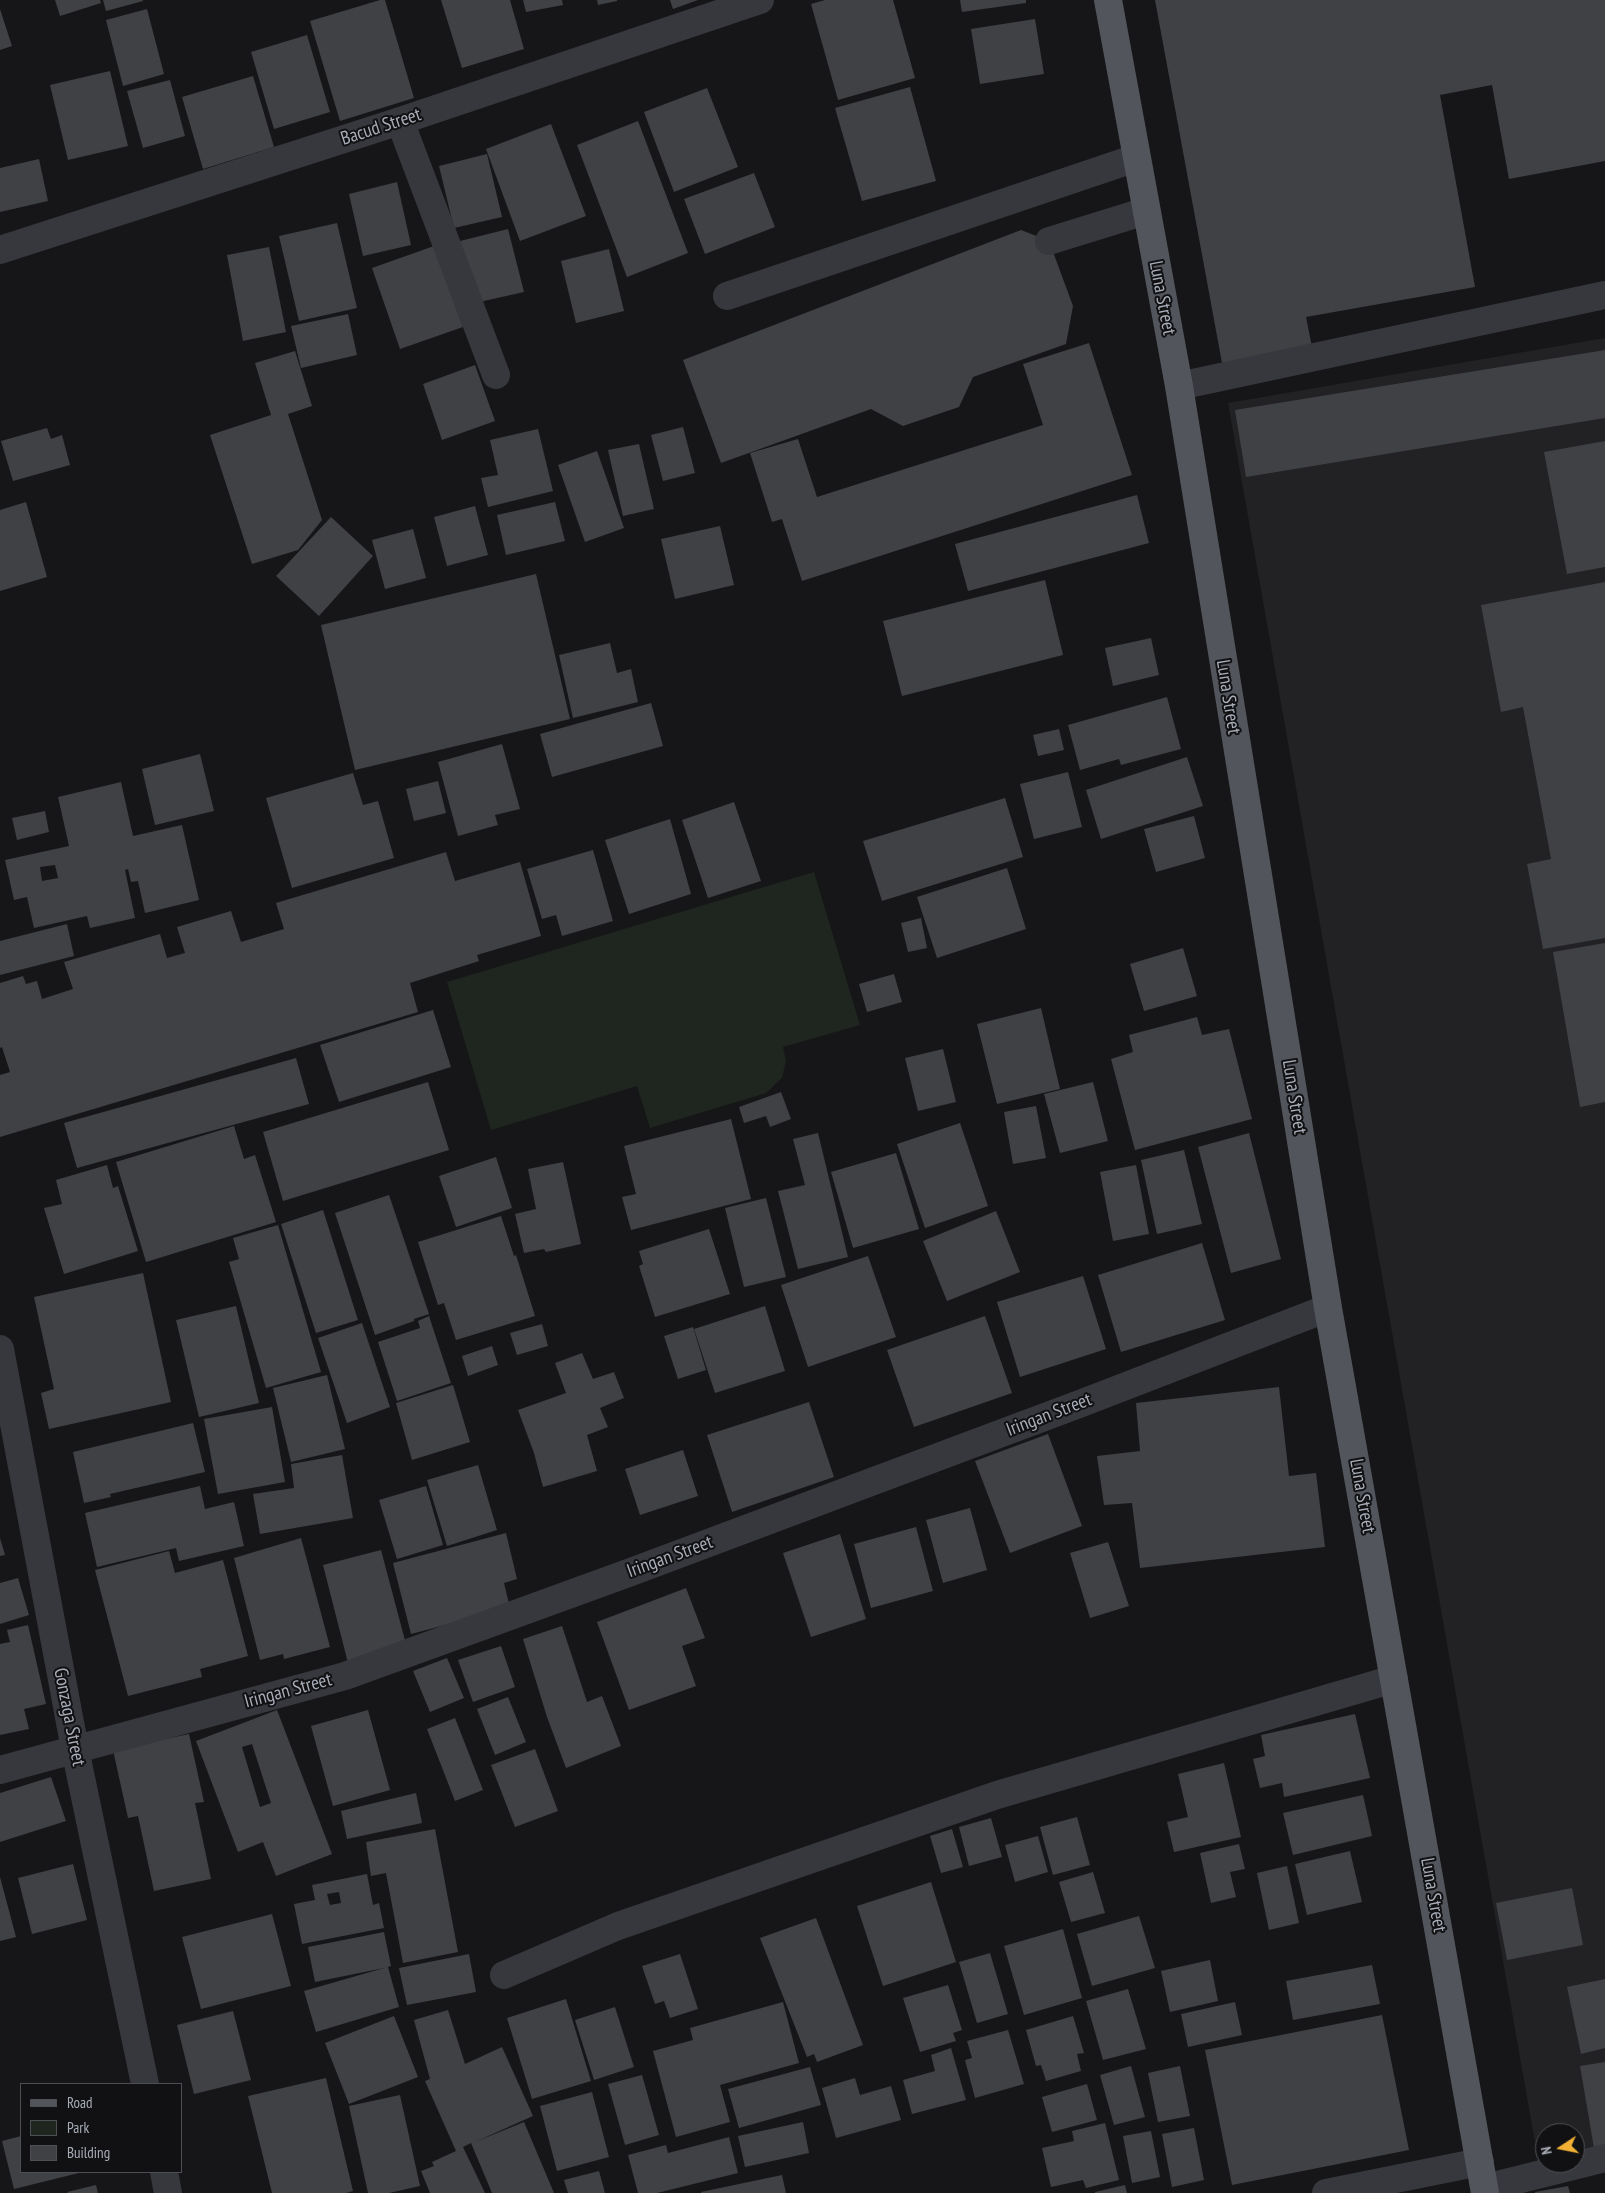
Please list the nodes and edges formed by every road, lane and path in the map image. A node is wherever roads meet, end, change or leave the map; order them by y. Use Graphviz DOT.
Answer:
graph roads {
  1 [pos="760,0"];
  2 [pos="1108,0"];
  3 [pos="400,121"];
  4 [pos="1136,158"];
  5 [pos="1146,211"];
  6 [pos="1049,241"];
  7 [pos="0,250"];
  8 [pos="1605,295"];
  9 [pos="727,296"];
  10 [pos="496,375"];
  11 [pos="1179,386"];
  12 [pos="1328,1308"];
  13 [pos="0,1348"];
  14 [pos="1394,1679"];
  15 [pos="75,1750"];
  16 [pos="0,1770"];
  17 [pos="504,1975"];
  18 [pos="146,2083"];
  19 [pos="1605,2158"];
  20 [pos="164,2173"];
  21 [pos="1483,2181"];
  22 [pos="168,2193"];
  23 [pos="1326,2193"];
  1 -- 3 [label="street, Bacud Street"];
  2 -- 4 [label="main road, Luna Street"];
  3 -- 7 [label="street, Bacud Street"];
  3 -- 10 [label="street"];
  4 -- 5 [label="main road, Luna Street"];
  4 -- 9 [label="street"];
  5 -- 6 [label="street"];
  5 -- 11 [label="main road, Luna Street"];
  8 -- 11 [label="street"];
  11 -- 12 [label="main road, Luna Street"];
  12 -- 14 [label="main road, Luna Street"];
  12 -- 15 [label="street, Iringan Street"];
  13 -- 15 [label="street, Gonzaga Street"];
  14 -- 17 [label="street"];
  14 -- 21 [label="main road, Luna Street"];
  15 -- 16 [label="street, Iringan Street"];
  15 -- 18 [label="street, Gonzaga Street"];
  19 -- 21 [label="street"];
  20 -- 22 [label="street"];
  21 -- 23 [label="street"];
}
